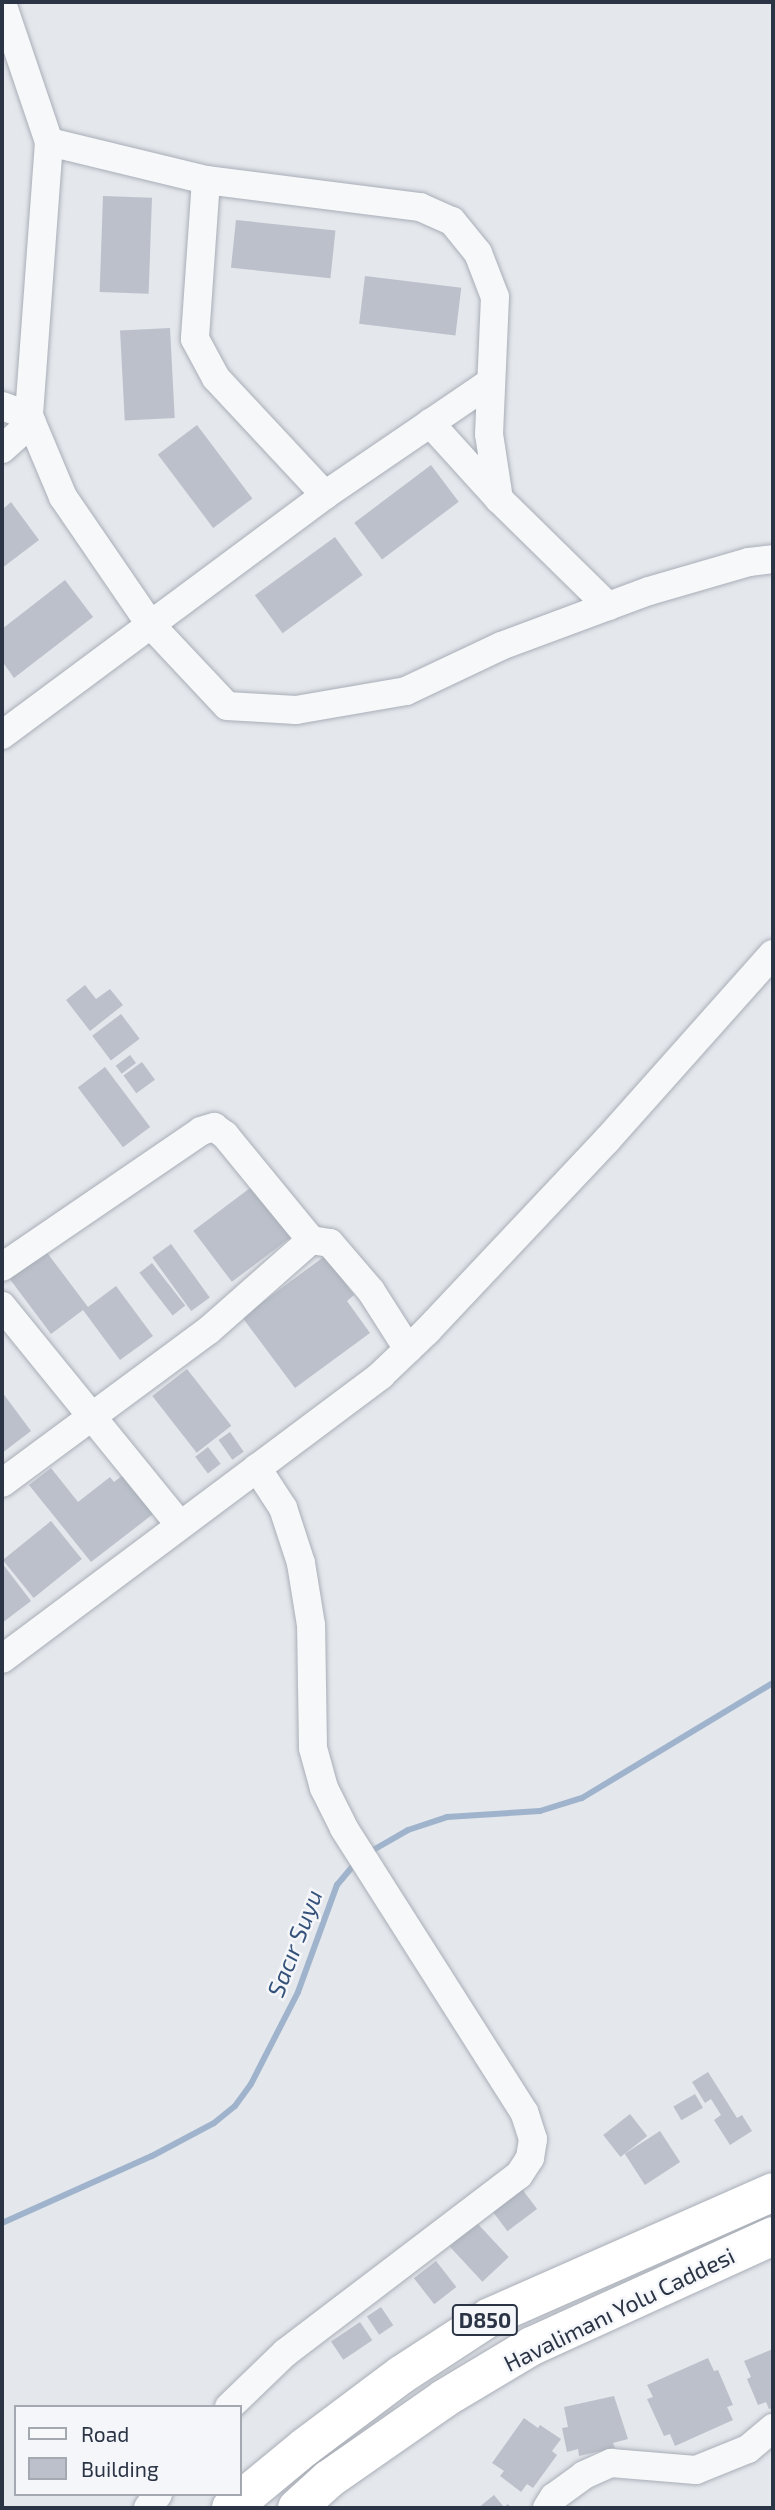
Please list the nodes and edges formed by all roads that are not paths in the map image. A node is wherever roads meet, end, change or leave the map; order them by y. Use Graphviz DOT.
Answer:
graph roads {
  1 [pos="2,4"];
  2 [pos="49,142"];
  3 [pos="206,180"];
  4 [pos="489,383"];
  5 [pos="2,406"];
  6 [pos="30,419"];
  7 [pos="430,424"];
  8 [pos="2,449"];
  9 [pos="325,495"];
  10 [pos="499,499"];
  11 [pos="773,559"];
  12 [pos="608,606"];
  13 [pos="150,625"];
  14 [pos="2,736"];
  15 [pos="772,957"];
  16 [pos="312,1240"];
  17 [pos="2,1267"];
  18 [pos="2,1306"];
  19 [pos="408,1349"];
  20 [pos="90,1418"];
  21 [pos="257,1468"];
  22 [pos="2,1483"];
  23 [pos="179,1524"];
  24 [pos="2,1659"];
  25 [pos="773,2192"];
  26 [pos="773,2236"];
  27 [pos="231,2405"];
  28 [pos="773,2428"];
  29 [pos="231,2508"];
  30 [pos="297,2508"];
  31 [pos="547,2508"];
  1 -- 2 [label="street"];
  2 -- 3 [label="street"];
  2 -- 6 [label="street"];
  3 -- 4 [label="street"];
  3 -- 9 [label="street"];
  4 -- 7 [label="street"];
  4 -- 10 [label="street"];
  5 -- 6 [label="street"];
  6 -- 8 [label="street"];
  6 -- 13 [label="street"];
  7 -- 9 [label="street"];
  7 -- 10 [label="street"];
  9 -- 13 [label="street"];
  10 -- 12 [label="street"];
  11 -- 12 [label="street"];
  12 -- 13 [label="street"];
  13 -- 14 [label="street"];
  15 -- 19 [label="street"];
  16 -- 17 [label="street"];
  16 -- 19 [label="street"];
  16 -- 20 [label="street"];
  18 -- 20 [label="street"];
  19 -- 21 [label="street"];
  20 -- 22 [label="street"];
  20 -- 23 [label="street"];
  21 -- 23 [label="street"];
  21 -- 27 [label="street"];
  23 -- 24 [label="street"];
  25 -- 29 [label="highway, Havalimanı Yolu Caddesi / D850"];
  26 -- 30 [label="highway, Havalimanı Yolu Caddesi / D850"];
  28 -- 31 [label="street"];
}
